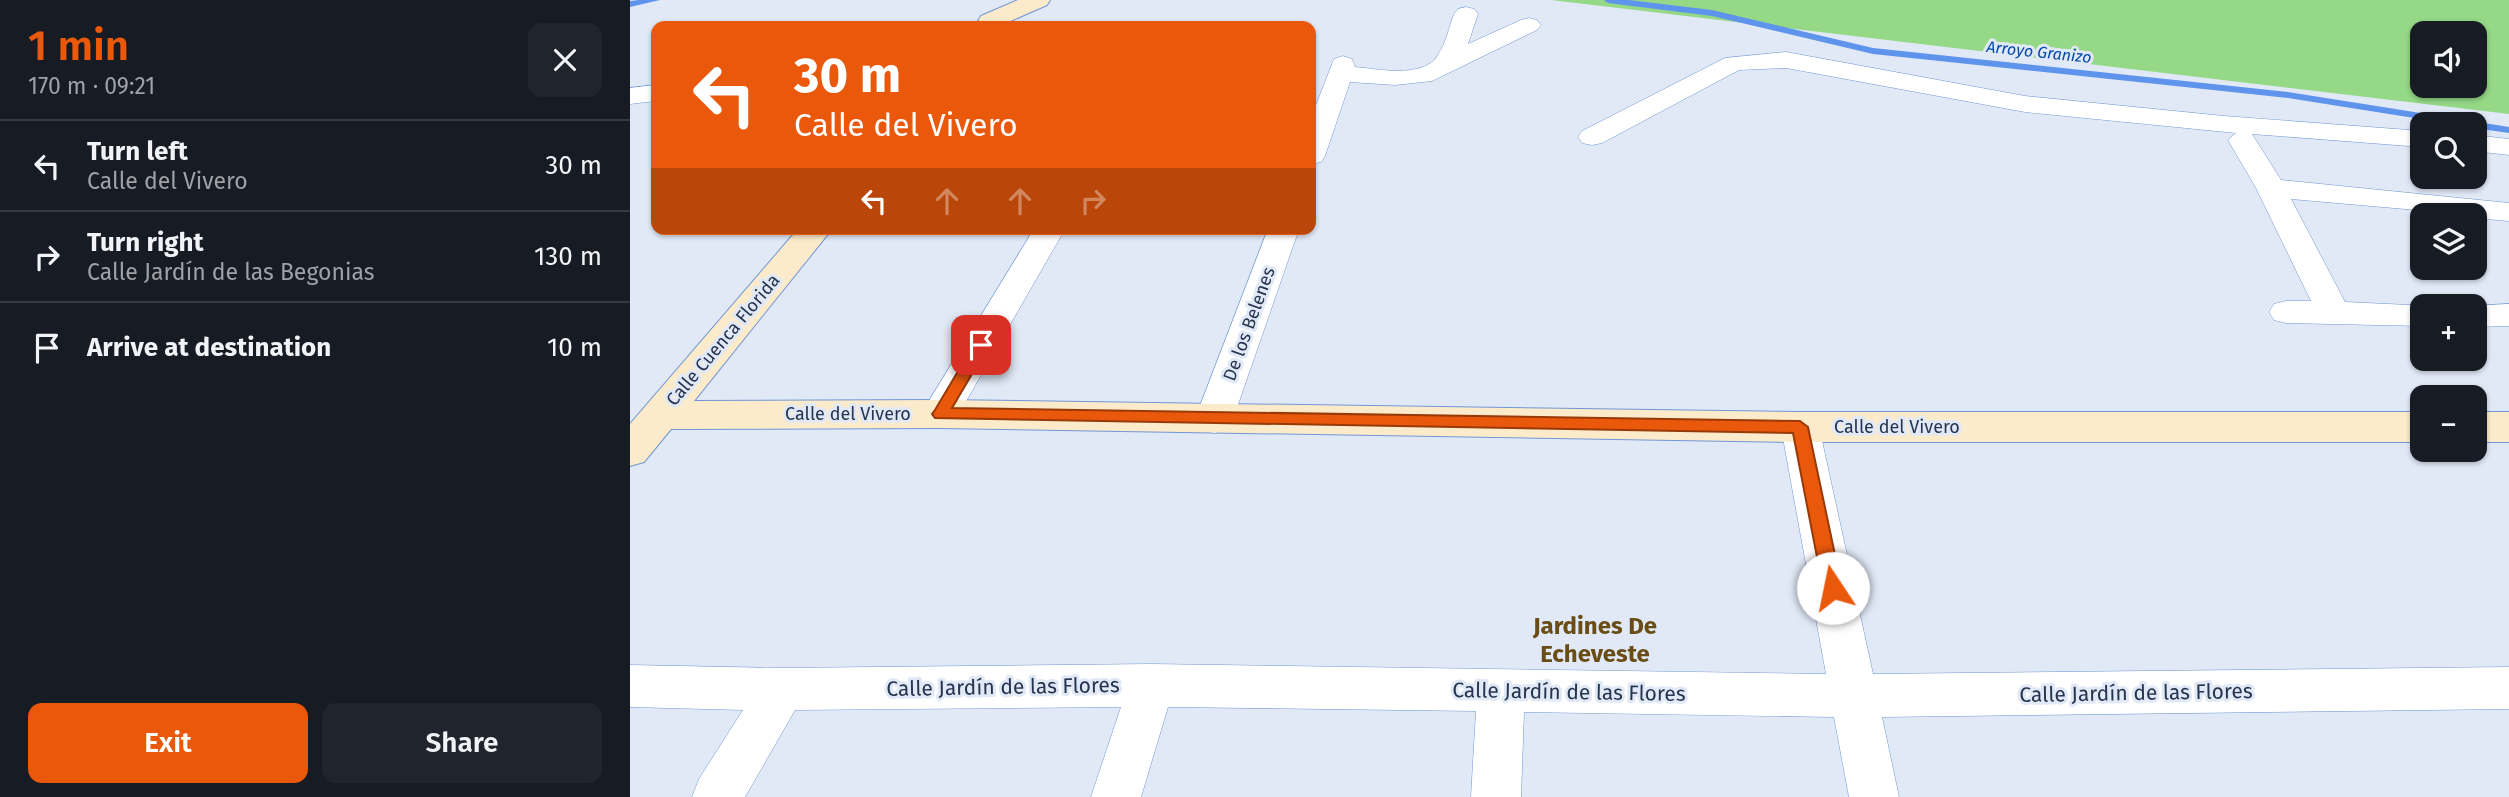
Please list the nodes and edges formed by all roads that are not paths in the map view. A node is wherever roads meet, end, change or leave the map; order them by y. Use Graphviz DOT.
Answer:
graph roads {
  1 [pos="1008,0"];
  2 [pos="1038,0"];
  3 [pos="1466,14"];
  4 [pos="990,21"];
  5 [pos="994,21"];
  6 [pos="1530,25"];
  7 [pos="1443,66"];
  8 [pos="651,94"];
  9 [pos="630,96"];
  10 [pos="1316,137"];
  11 [pos="1592,137"];
  12 [pos="2410,138"];
  13 [pos="2242,140"];
  14 [pos="2487,145"];
  15 [pos="2509,148"];
  16 [pos="2271,188"];
  17 [pos="2509,212"];
  18 [pos="811,235"];
  19 [pos="1046,235"];
  20 [pos="1282,235"];
  21 [pos="2286,312"];
  22 [pos="2334,313"];
  23 [pos="2410,315"];
  24 [pos="2509,315"];
  25 [pos="2487,316"];
  26 [pos="940,414"];
  27 [pos="659,415"];
  28 [pos="1214,419"];
  29 [pos="1800,427"];
  30 [pos="2410,427"];
  31 [pos="2487,427"];
  32 [pos="2509,427"];
  33 [pos="630,451"];
  34 [pos="1151,685"];
  35 [pos="630,686"];
  36 [pos="2509,688"];
  37 [pos="782,689"];
  38 [pos="1501,691"];
  39 [pos="1854,696"];
  40 [pos="717,797"];
  41 [pos="1116,797"];
  42 [pos="1496,797"];
  43 [pos="1874,797"];
  1 -- 4 [label="street"];
  2 -- 5 [label="street"];
  3 -- 7 [label="street"];
  6 -- 7 [label="street"];
  7 -- 10 [label="street"];
  8 -- 9 [label="street"];
  11 -- 12 [label="street"];
  13 -- 16 [label="street"];
  14 -- 15 [label="street"];
  16 -- 17 [label="street"];
  16 -- 22 [label="street"];
  18 -- 27 [label="street, Calle Cuenca Florida"];
  19 -- 26 [label="street"];
  20 -- 28 [label="street, De los Belenes"];
  21 -- 22 [label="street"];
  22 -- 23 [label="street"];
  24 -- 25 [label="street"];
  26 -- 27 [label="street, Calle del Vivero"];
  26 -- 28 [label="street, Calle del Vivero"];
  27 -- 33 [label="street, Calle Cuenca Florida"];
  28 -- 29 [label="street, Calle del Vivero"];
  29 -- 30 [label="street, Calle del Vivero"];
  29 -- 39 [label="street"];
  31 -- 32 [label="street"];
  34 -- 37 [label="street, Calle Jardín de las Flores"];
  34 -- 38 [label="street, Calle Jardín de las Flores"];
  34 -- 41 [label="street"];
  35 -- 37 [label="street, Calle Jardín de las Flores"];
  36 -- 39 [label="street, Calle Jardín de las Flores"];
  37 -- 40 [label="street"];
  38 -- 39 [label="street, Calle Jardín de las Flores"];
  38 -- 42 [label="street"];
  39 -- 43 [label="street"];
}
